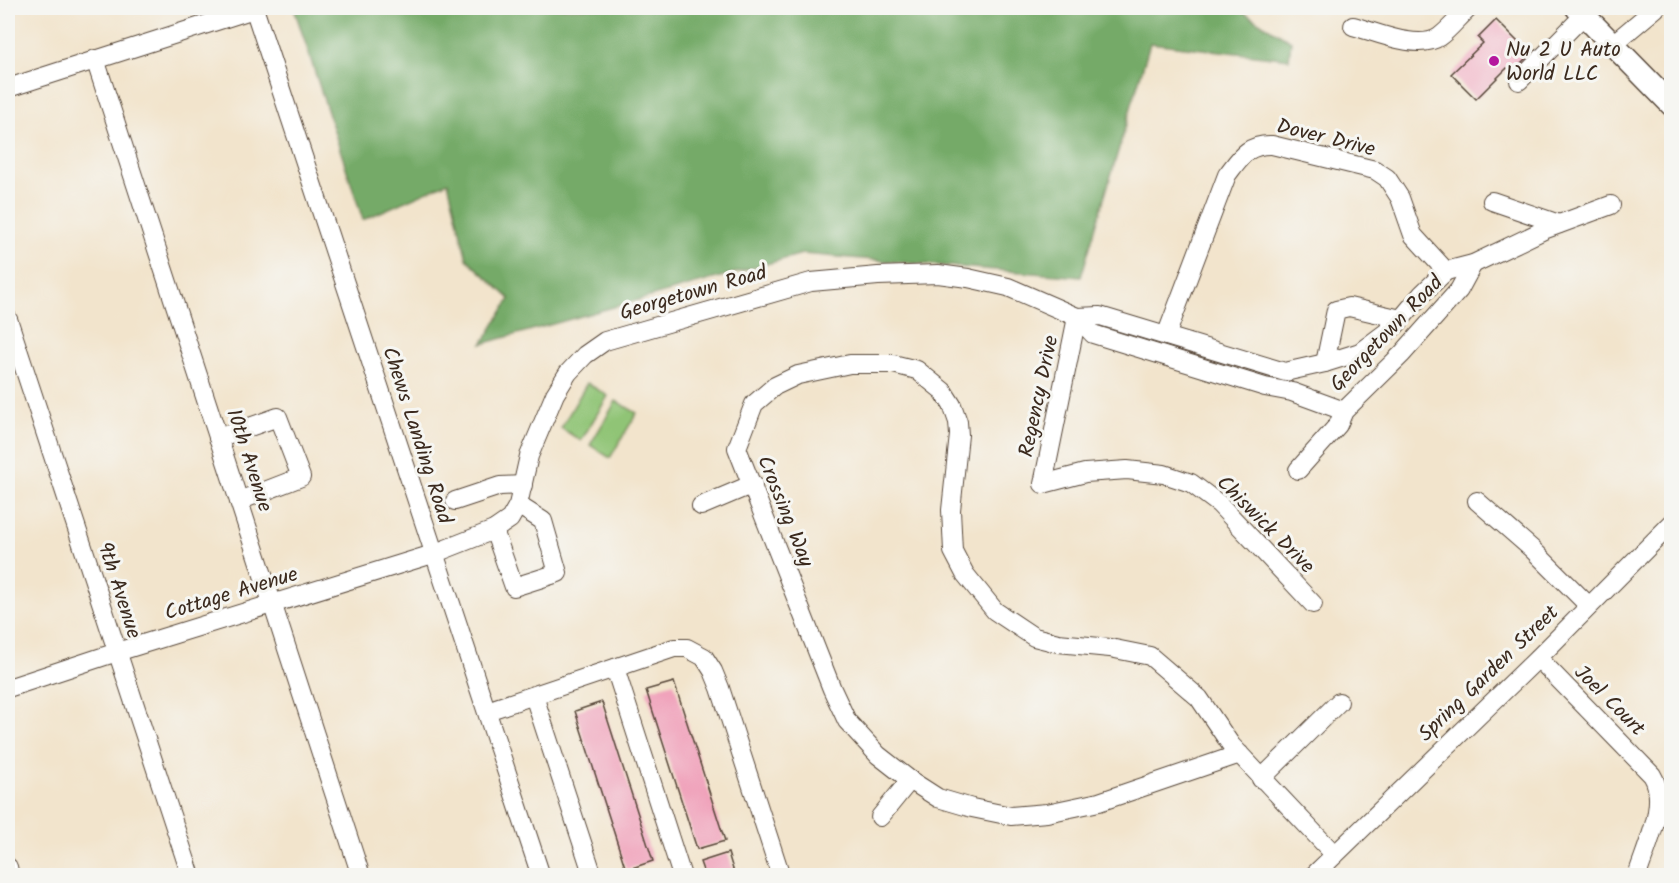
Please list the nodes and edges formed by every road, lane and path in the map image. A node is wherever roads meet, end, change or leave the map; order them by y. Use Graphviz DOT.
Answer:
graph roads {
  1 [pos="254,8"];
  2 [pos="1469,8"];
  3 [pos="1656,8"];
  4 [pos="1580,11"];
  5 [pos="1353,26"];
  6 [pos="1613,44"];
  7 [pos="95,59"];
  8 [pos="1519,81"];
  9 [pos="8,88"];
  10 [pos="1671,105"];
  11 [pos="1492,201"];
  12 [pos="1611,205"];
  13 [pos="1559,224"];
  14 [pos="1473,264"];
  15 [pos="1446,271"];
  16 [pos="1077,317"];
  17 [pos="8,319"];
  18 [pos="1401,319"];
  19 [pos="1166,336"];
  20 [pos="1325,363"];
  21 [pos="1282,380"];
  22 [pos="1344,411"];
  23 [pos="218,438"];
  24 [pos="1298,470"];
  25 [pos="753,484"];
  26 [pos="1043,484"];
  27 [pos="523,485"];
  28 [pos="239,501"];
  29 [pos="455,501"];
  30 [pos="1477,501"];
  31 [pos="518,505"];
  32 [pos="701,506"];
  33 [pos="1671,522"];
  34 [pos="494,530"];
  35 [pos="434,554"];
  36 [pos="273,604"];
  37 [pos="1313,604"];
  38 [pos="1589,606"];
  39 [pos="117,652"];
  40 [pos="1538,658"];
  41 [pos="615,668"];
  42 [pos="8,688"];
  43 [pos="534,696"];
  44 [pos="1339,702"];
  45 [pos="487,711"];
  46 [pos="1240,754"];
  47 [pos="1261,779"];
  48 [pos="910,780"];
  49 [pos="880,817"];
  50 [pos="1334,854"];
  51 [pos="8,867"];
  52 [pos="10,876"];
  53 [pos="191,876"];
  54 [pos="361,876"];
  55 [pos="541,876"];
  56 [pos="593,876"];
  57 [pos="682,876"];
  58 [pos="782,876"];
  59 [pos="1313,876"];
  60 [pos="1637,876"];
  1 -- 7 [label="street"];
  1 -- 35 [label="street, Chews Landing Road"];
  2 -- 5 [label="street"];
  3 -- 6 [label="street"];
  4 -- 6 [label="main road"];
  4 -- 8 [label="street"];
  6 -- 10 [label="main road"];
  7 -- 9 [label="street"];
  7 -- 23 [label="street, 10th Avenue"];
  11 -- 13 [label="street"];
  12 -- 13 [label="street"];
  13 -- 14 [label="street"];
  14 -- 15 [label="street"];
  14 -- 22 [label="street, Georgetown Road"];
  15 -- 18 [label="street, Georgetown Road"];
  15 -- 19 [label="street, Dover Drive"];
  16 -- 19 [label="street, Georgetown Road"];
  16 -- 21 [label="street, Georgetown Road"];
  16 -- 26 [label="street, Regency Drive"];
  16 -- 27 [label="street, Georgetown Road"];
  17 -- 39 [label="street, 9th Avenue"];
  18 -- 20 [label="street, Georgetown Road"];
  18 -- 20 [label="street"];
  19 -- 21 [label="street, Georgetown Road"];
  20 -- 21 [label="street, Georgetown Road"];
  21 -- 22 [label="street, Georgetown Road"];
  22 -- 24 [label="street"];
  23 -- 28 [label="street, 10th Avenue"];
  23 -- 28 [label="street"];
  25 -- 32 [label="street"];
  25 -- 46 [label="street, Crossing Way"];
  25 -- 48 [label="street, Crossing Way"];
  26 -- 37 [label="street, Chiswick Drive"];
  27 -- 29 [label="street"];
  27 -- 31 [label="street, Georgetown Road"];
  28 -- 36 [label="street, 10th Avenue"];
  30 -- 38 [label="street"];
  31 -- 34 [label="street, Georgetown Road"];
  31 -- 34 [label="street"];
  33 -- 38 [label="street, Spring Garden Street"];
  34 -- 35 [label="street, Georgetown Road"];
  35 -- 36 [label="street, Cottage Avenue"];
  35 -- 45 [label="street, Chews Landing Road"];
  36 -- 39 [label="street, Cottage Avenue"];
  36 -- 54 [label="street, 10th Avenue"];
  38 -- 40 [label="street, Spring Garden Street"];
  39 -- 42 [label="street, Cottage Avenue"];
  39 -- 53 [label="street, 9th Avenue"];
  40 -- 50 [label="street, Spring Garden Street"];
  40 -- 60 [label="street, Joel Court"];
  41 -- 43 [label="street"];
  41 -- 57 [label="street"];
  41 -- 58 [label="street"];
  43 -- 45 [label="street"];
  43 -- 56 [label="street"];
  44 -- 47 [label="street"];
  45 -- 55 [label="street, Chews Landing Road"];
  46 -- 47 [label="street, Crossing Way"];
  46 -- 48 [label="street, Crossing Way"];
  47 -- 50 [label="street, Crossing Way"];
  48 -- 49 [label="street"];
  50 -- 59 [label="street, Spring Garden Street"];
  51 -- 52 [label="street"];
}
